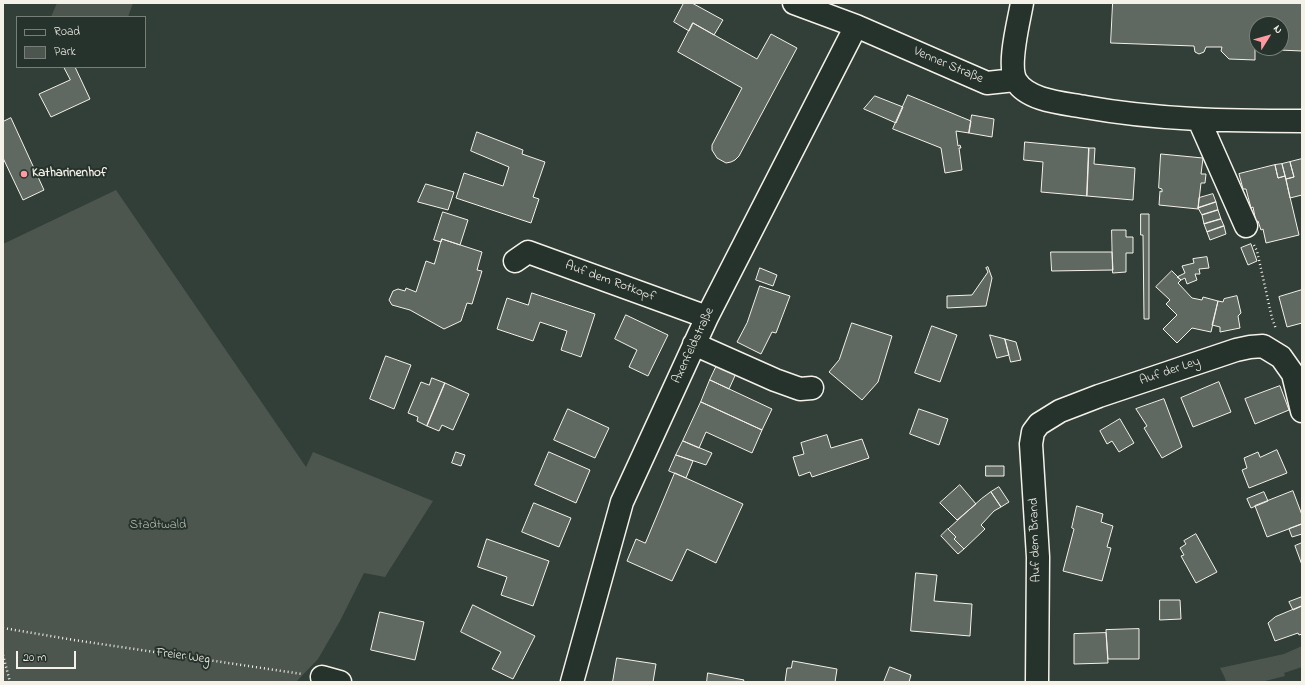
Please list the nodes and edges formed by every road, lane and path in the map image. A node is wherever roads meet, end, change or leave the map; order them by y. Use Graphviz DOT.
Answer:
graph roads {
  1 [pos="794,3"];
  2 [pos="1022,3"];
  3 [pos="856,26"];
  4 [pos="1015,80"];
  5 [pos="1199,120"];
  6 [pos="1302,121"];
  7 [pos="1246,226"];
  8 [pos="515,261"];
  9 [pos="707,317"];
  10 [pos="694,344"];
  11 [pos="1281,357"];
  12 [pos="1298,374"];
  13 [pos="812,388"];
  14 [pos="1060,411"];
  15 [pos="1302,411"];
  16 [pos="3,628"];
  17 [pos="3,655"];
  18 [pos="331,680"];
  19 [pos="10,682"];
  20 [pos="572,682"];
  21 [pos="1037,682"];
  1 -- 3 [label="street, Venner Straße"];
  2 -- 4 [label="street"];
  3 -- 4 [label="street, Venner Straße"];
  3 -- 9 [label="street, Axenfeldstraße"];
  4 -- 5 [label="street"];
  5 -- 6 [label="street"];
  5 -- 7 [label="street"];
  7 -- 11 [label="path"];
  8 -- 9 [label="street, Auf dem Rotkopf"];
  9 -- 10 [label="street, Axenfeldstraße"];
  10 -- 13 [label="street"];
  10 -- 20 [label="street, Axenfeldstraße"];
  11 -- 12 [label="street"];
  11 -- 14 [label="street, Auf der Ley"];
  12 -- 15 [label="street"];
  14 -- 21 [label="street, Auf dem Brand"];
  16 -- 18 [label="path, Freier Weg"];
  17 -- 19 [label="path"];
}
